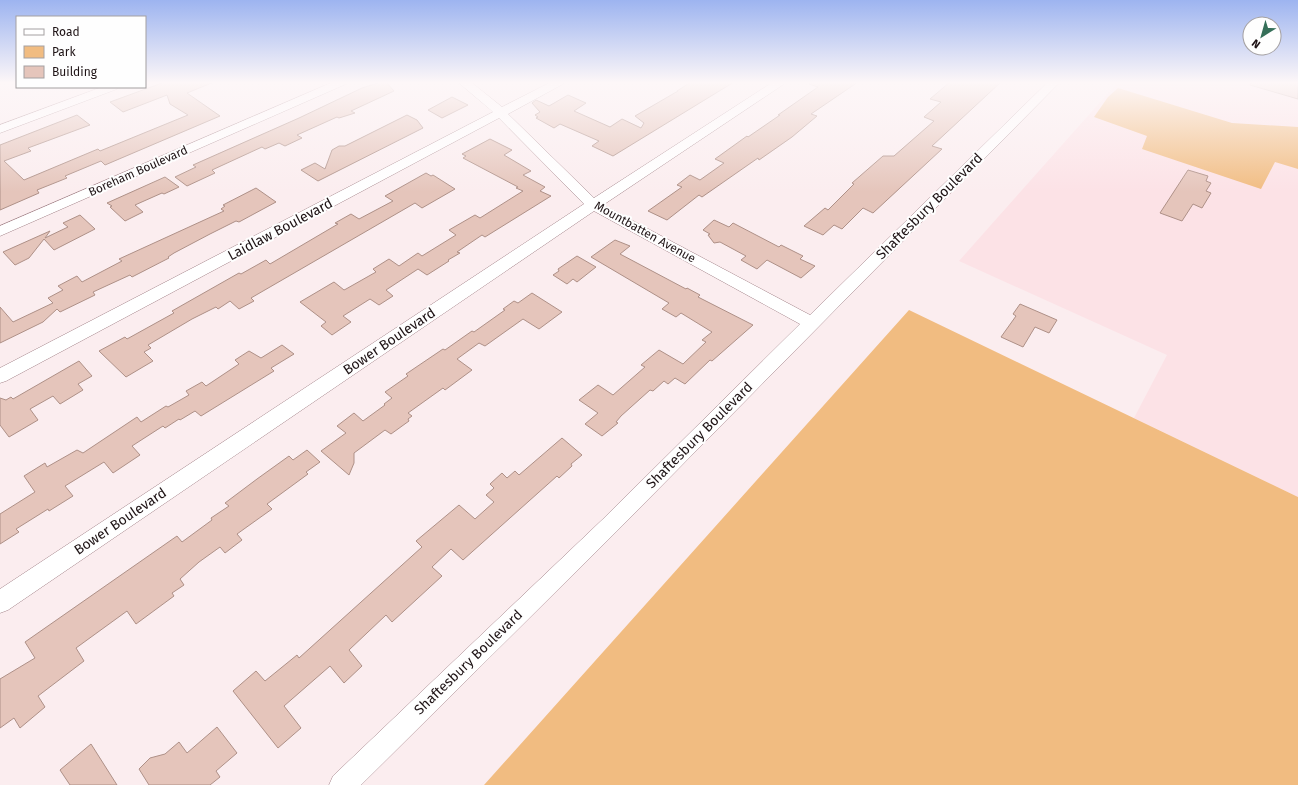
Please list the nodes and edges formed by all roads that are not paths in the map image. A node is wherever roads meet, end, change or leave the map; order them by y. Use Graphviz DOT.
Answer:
graph roads {
  1 [pos="28,119"];
  2 [pos="258,119"];
  3 [pos="488,119"];
  4 [pos="507,119"];
  5 [pos="724,119"];
  6 [pos="1017,119"];
  7 [pos="0,129"];
  8 [pos="593,205"];
  9 [pos="0,231"];
  10 [pos="811,323"];
  11 [pos="0,376"];
  12 [pos="0,602"];
  13 [pos="342,785"];
  1 -- 7 [label="street"];
  2 -- 9 [label="street, Boreham Boulevard"];
  3 -- 11 [label="street, Laidlaw Boulevard"];
  4 -- 8 [label="street, Mountbatten Avenue"];
  5 -- 8 [label="street, Bower Boulevard"];
  6 -- 10 [label="street, Shaftesbury Boulevard"];
  8 -- 10 [label="street, Mountbatten Avenue"];
  8 -- 12 [label="street, Bower Boulevard"];
  10 -- 13 [label="street, Shaftesbury Boulevard"];
}
